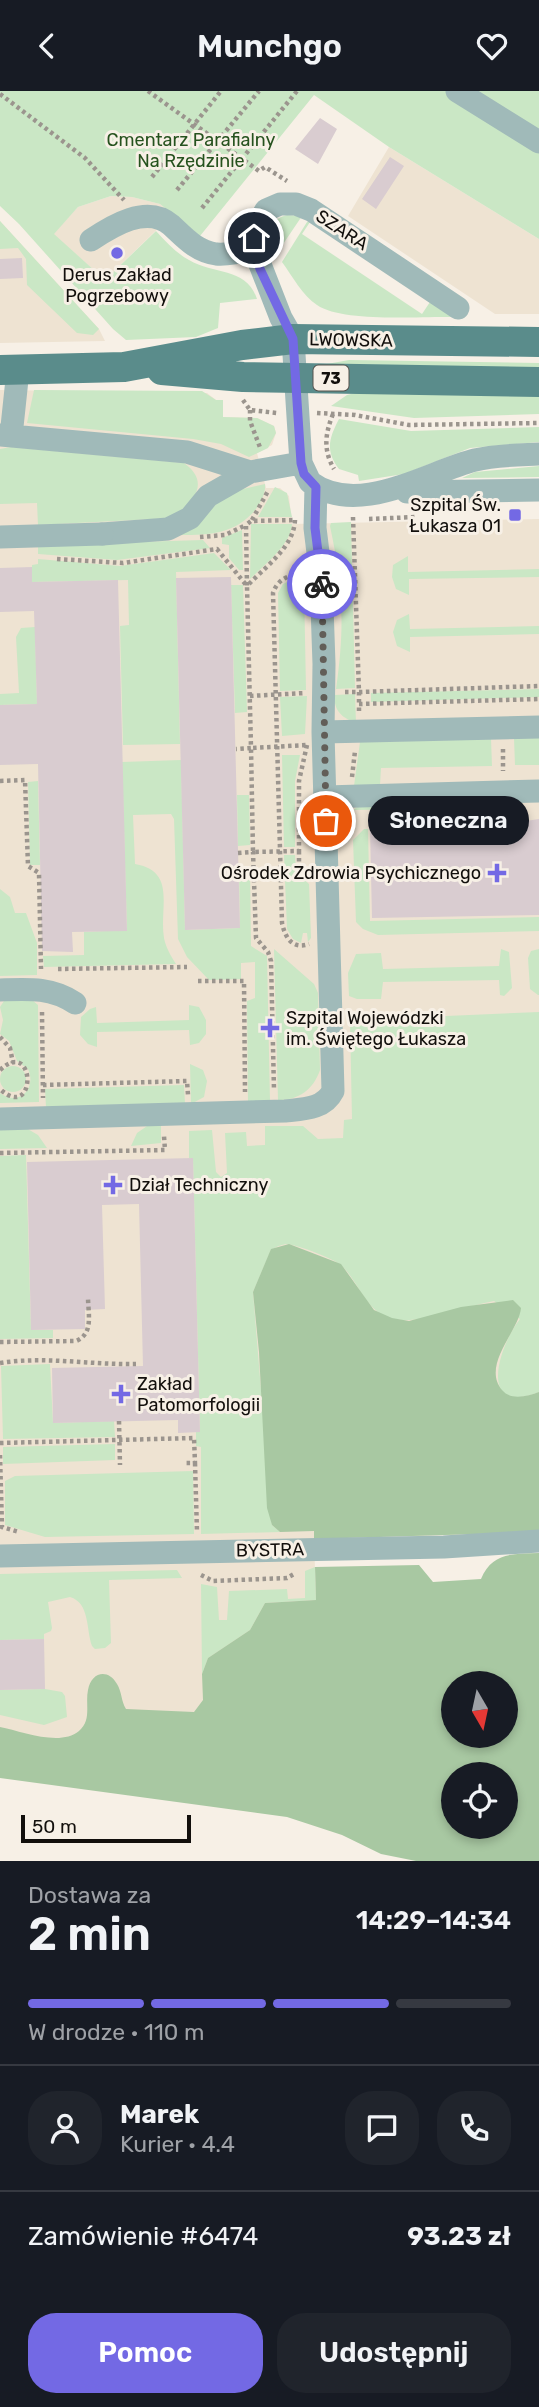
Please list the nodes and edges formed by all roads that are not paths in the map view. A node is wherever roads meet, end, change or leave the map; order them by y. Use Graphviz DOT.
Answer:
graph roads {
  1 [pos="457,91"];
  2 [pos="539,142"];
  3 [pos="91,240"];
  4 [pos="254,249"];
  5 [pos="458,308"];
  6 [pos="293,339"];
  7 [pos="539,342"];
  8 [pos="124,367"];
  9 [pos="9,370"];
  10 [pos="294,377"];
  11 [pos="539,382"];
  12 [pos="5,436"];
  13 [pos="539,454"];
  14 [pos="257,463"];
  15 [pos="301,463"];
  16 [pos="316,487"];
  17 [pos="539,490"];
  18 [pos="383,492"];
  19 [pos="0,537"];
  20 [pos="539,727"];
  21 [pos="313,738"];
  22 [pos="539,791"];
  23 [pos="325,797"];
  24 [pos="0,990"];
  25 [pos="75,1003"];
  26 [pos="0,1119"];
  27 [pos="539,1541"];
  28 [pos="0,1556"];
  1 -- 2 [label="street"];
  3 -- 4 [label="street"];
  4 -- 5 [label="street, SZARA"];
  4 -- 6 [label="street"];
  6 -- 7 [label="main road, LWOWSKA / 73"];
  6 -- 8 [label="main road, LWOWSKA / 73"];
  6 -- 10 [label="street"];
  8 -- 9 [label="main road, LWOWSKA / 73"];
  8 -- 10 [label="main road, LWOWSKA / 73"];
  9 -- 12 [label="street"];
  10 -- 11 [label="main road, LWOWSKA / 73"];
  10 -- 15 [label="street"];
  12 -- 14 [label="street"];
  13 -- 18 [label="street"];
  14 -- 15 [label="street"];
  14 -- 19 [label="street, bridge"];
  15 -- 16 [label="street"];
  16 -- 18 [label="street"];
  16 -- 21 [label="street"];
  17 -- 18 [label="street"];
  20 -- 21 [label="street"];
  21 -- 23 [label="street"];
  22 -- 23 [label="street"];
  23 -- 26 [label="street"];
  24 -- 25 [label="street"];
  27 -- 28 [label="street, BYSTRA"];
}
